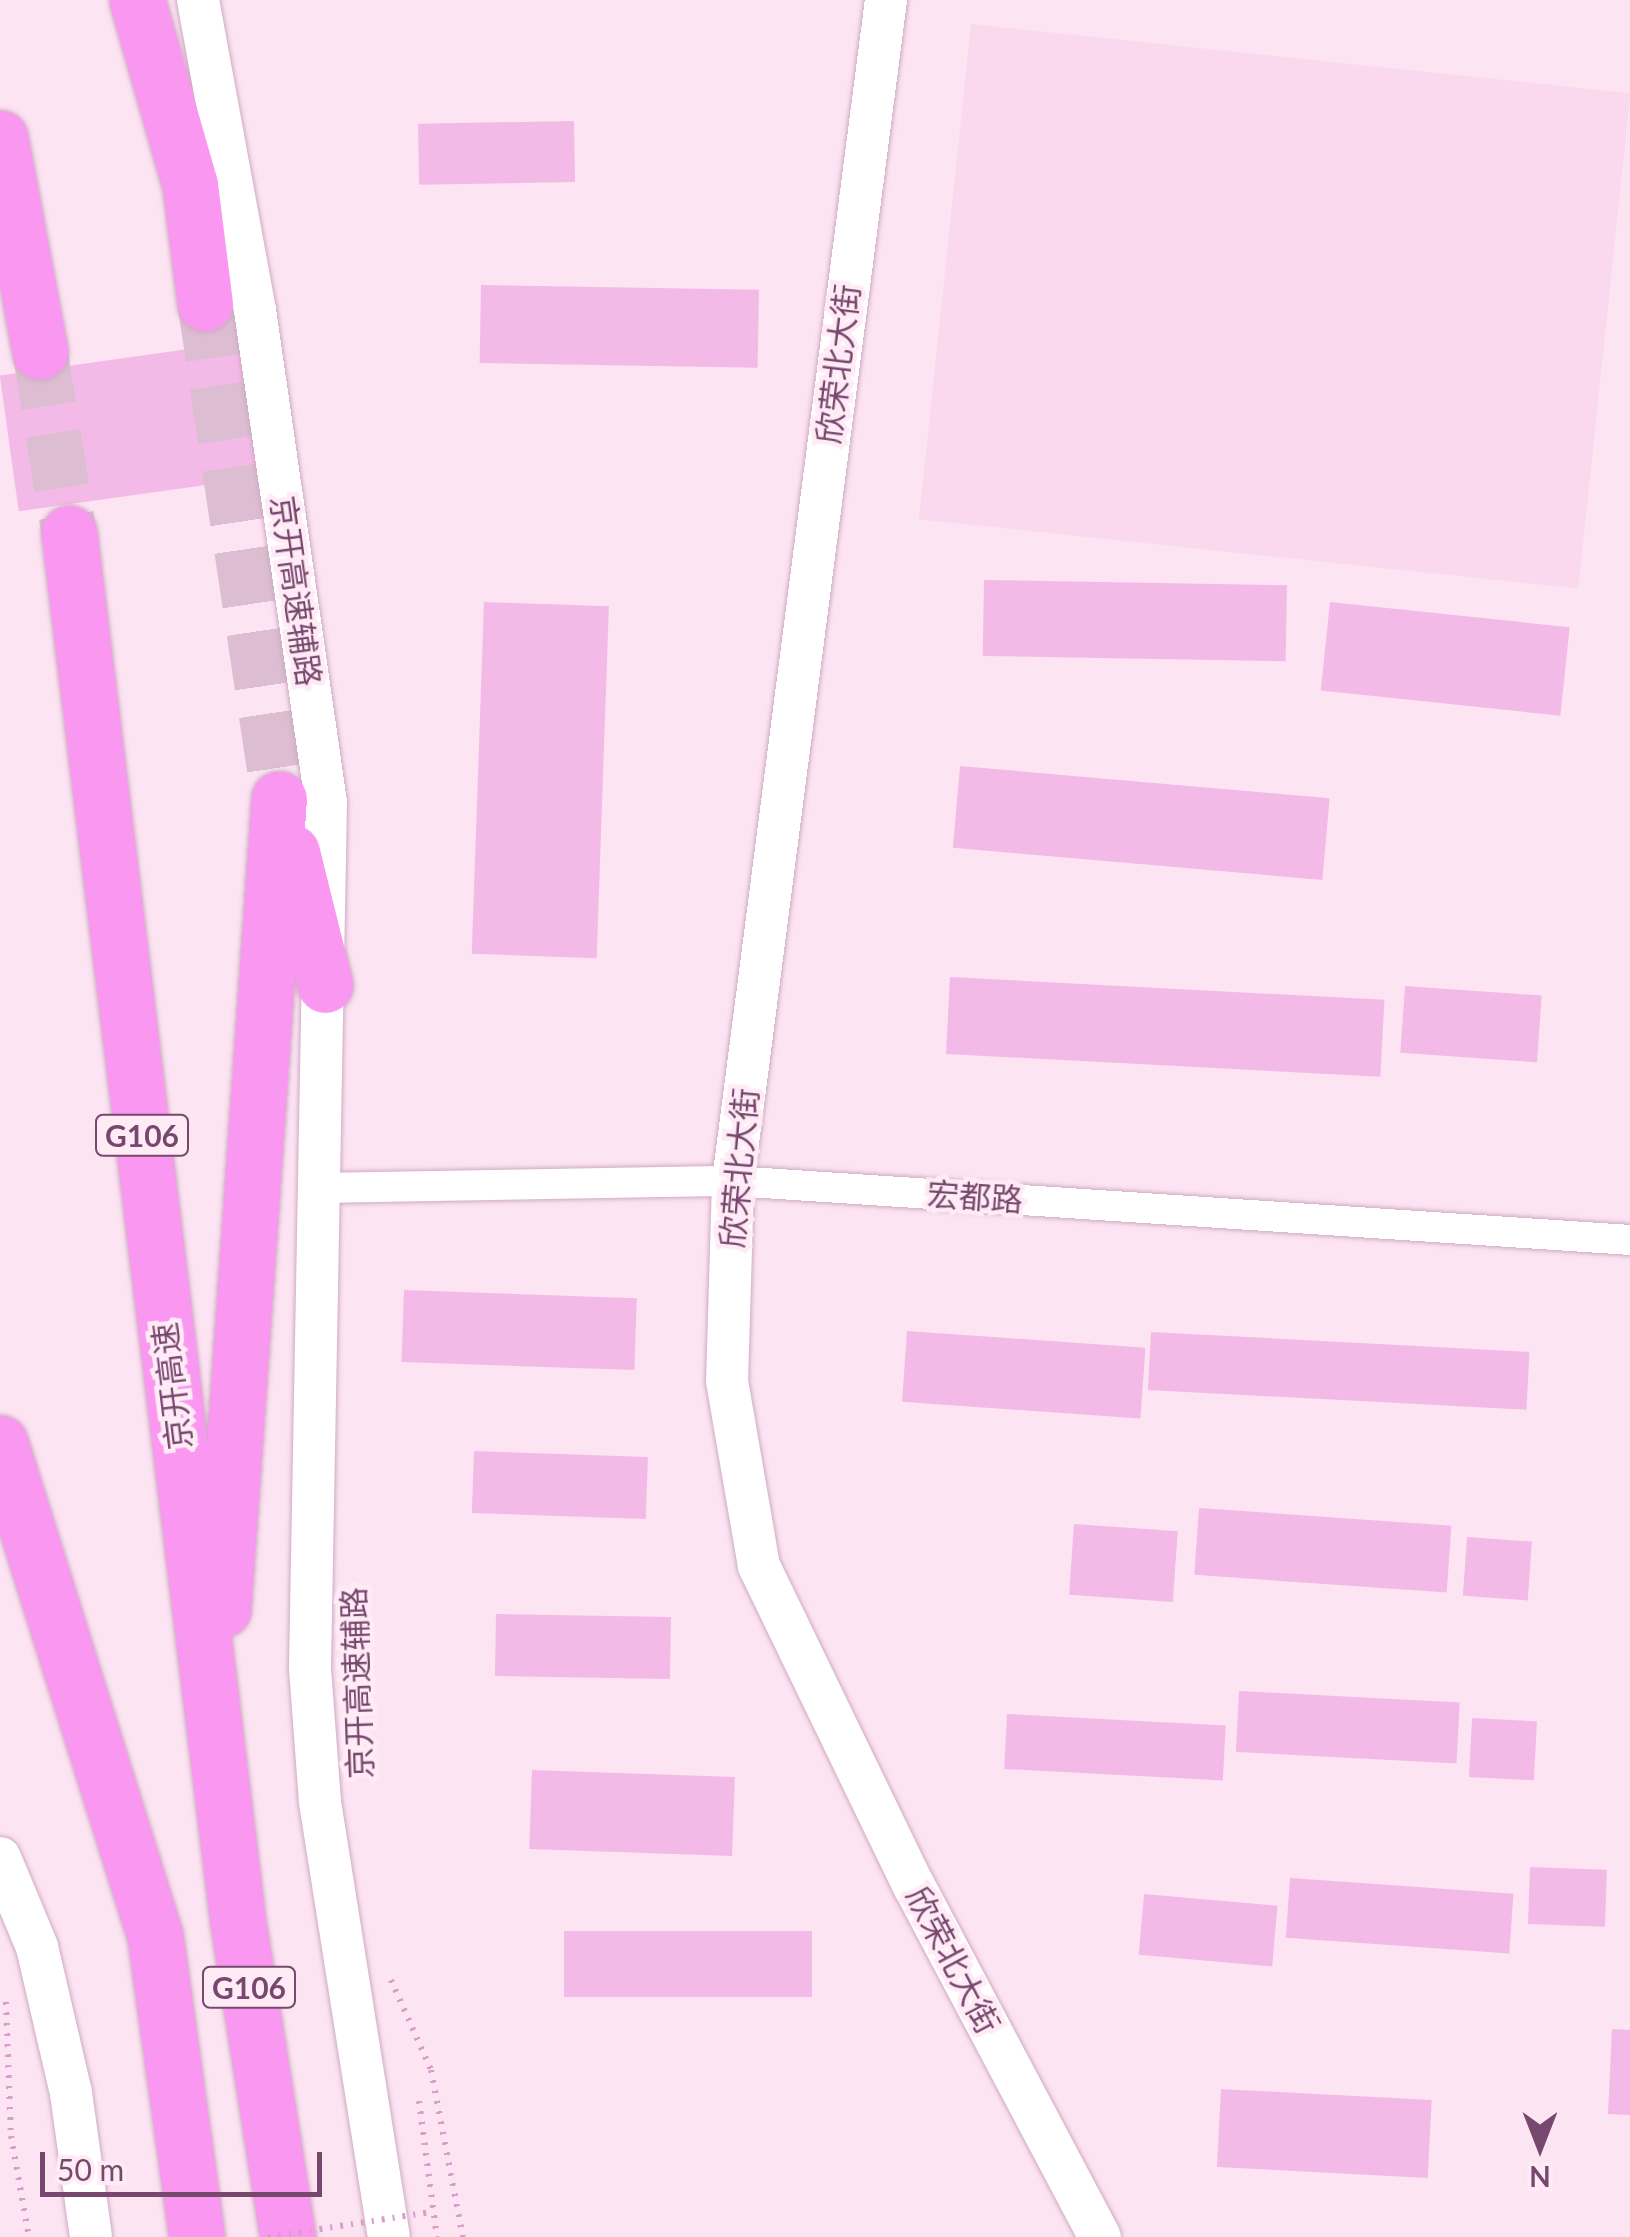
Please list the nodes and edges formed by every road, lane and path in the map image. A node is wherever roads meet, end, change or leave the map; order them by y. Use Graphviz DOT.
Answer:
graph roads {
  1 [pos="137,0"];
  2 [pos="198,0"];
  3 [pos="887,8"];
  4 [pos="0,138"];
  5 [pos="205,303"];
  6 [pos="40,351"];
  7 [pos="68,533"];
  8 [pos="324,985"];
  9 [pos="733,1181"];
  10 [pos="320,1188"];
  11 [pos="1630,1240"];
  12 [pos="0,1443"];
  13 [pos="215,1736"];
  14 [pos="0,1858"];
  15 [pos="387,1959"];
  16 [pos="6,1998"];
  17 [pos="419,2102"];
  18 [pos="432,2212"];
  19 [pos="29,2237"];
  20 [pos="91,2237"];
  21 [pos="197,2237"];
  22 [pos="268,2237"];
  23 [pos="288,2237"];
  24 [pos="388,2237"];
  25 [pos="437,2237"];
  26 [pos="464,2237"];
  27 [pos="1100,2237"];
  1 -- 5 [label="highway"];
  2 -- 8 [label="main road, 京开高速辅路"];
  3 -- 9 [label="main road, 欣荣北大街"];
  4 -- 6 [label="highway"];
  7 -- 13 [label="highway, 京开高速 / G106"];
  8 -- 10 [label="main road, 京开高速辅路"];
  8 -- 13 [label="highway"];
  9 -- 10 [label="street, 宏都路"];
  9 -- 11 [label="street, 宏都路"];
  9 -- 27 [label="main road, 欣荣北大街"];
  10 -- 24 [label="main road, 京开高速辅路"];
  12 -- 21 [label="highway, G106"];
  13 -- 23 [label="highway, 京开高速 / G106"];
  14 -- 20 [label="main road"];
  15 -- 26 [label="path"];
  16 -- 19 [label="path"];
  17 -- 18 [label="path"];
  18 -- 22 [label="path, bridge"];
  18 -- 25 [label="path"];
}
